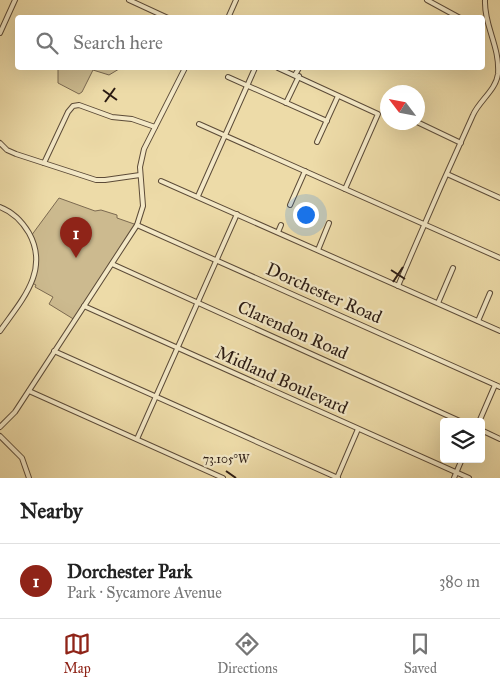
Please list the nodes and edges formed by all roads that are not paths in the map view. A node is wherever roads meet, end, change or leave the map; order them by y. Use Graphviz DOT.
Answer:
graph roads {
  1 [pos="15,0"];
  2 [pos="129,0"];
  3 [pos="236,0"];
  4 [pos="427,0"];
  5 [pos="484,0"];
  6 [pos="162,15"];
  7 [pos="229,15"];
  8 [pos="454,15"];
  9 [pos="485,15"];
  10 [pos="485,21"];
  11 [pos="0,33"];
  12 [pos="499,48"];
  13 [pos="184,70"];
  14 [pos="254,70"];
  15 [pos="283,70"];
  16 [pos="298,70"];
  17 [pos="297,75"];
  18 [pos="228,77"];
  19 [pos="247,85"];
  20 [pos="338,96"];
  21 [pos="286,103"];
  22 [pos="327,121"];
  23 [pos="199,124"];
  24 [pos="425,126"];
  25 [pos="155,127"];
  26 [pos="224,136"];
  27 [pos="317,142"];
  28 [pos="0,143"];
  29 [pos="460,143"];
  30 [pos="44,163"];
  31 [pos="305,171"];
  32 [pos="447,174"];
  33 [pos="140,175"];
  34 [pos="162,181"];
  35 [pos="345,189"];
  36 [pos="198,196"];
  37 [pos="500,198"];
  38 [pos="290,205"];
  39 [pos="0,207"];
  40 [pos="237,214"];
  41 [pos="330,223"];
  42 [pos="425,224"];
  43 [pos="137,225"];
  44 [pos="281,225"];
  45 [pos="278,232"];
  46 [pos="318,250"];
  47 [pos="500,258"];
  48 [pos="217,260"];
  49 [pos="112,264"];
  50 [pos="453,268"];
  51 [pos="398,286"];
  52 [pos="490,293"];
  53 [pos="198,303"];
  54 [pos="438,303"];
  55 [pos="84,306"];
  56 [pos="478,321"];
  57 [pos="0,331"];
  58 [pos="500,331"];
  59 [pos="177,348"];
  60 [pos="54,351"];
  61 [pos="495,385"];
  62 [pos="500,388"];
  63 [pos="28,391"];
  64 [pos="156,396"];
  65 [pos="453,418"];
  66 [pos="480,418"];
  67 [pos="0,427"];
  68 [pos="358,429"];
  69 [pos="485,432"];
  70 [pos="0,436"];
  71 [pos="137,439"];
  72 [pos="500,439"];
  73 [pos="460,463"];
  74 [pos="456,473"];
  75 [pos="29,478"];
  76 [pos="224,478"];
  77 [pos="337,478"];
  78 [pos="454,478"];
  79 [pos="468,478"];
  1 -- 11 [label="street"];
  2 -- 6 [label="street"];
  3 -- 7 [label="street"];
  4 -- 8 [label="street"];
  5 -- 9 [label="street"];
  10 -- 12 [label="street"];
  12 -- 29 [label="street"];
  13 -- 25 [label="street"];
  14 -- 19 [label="street"];
  15 -- 17 [label="street"];
  16 -- 17 [label="street"];
  17 -- 20 [label="street"];
  17 -- 21 [label="street"];
  18 -- 19 [label="street"];
  19 -- 21 [label="street"];
  19 -- 26 [label="street"];
  20 -- 22 [label="street"];
  20 -- 35 [label="street"];
  21 -- 22 [label="street"];
  22 -- 27 [label="street"];
  23 -- 26 [label="street"];
  24 -- 29 [label="street"];
  25 -- 30 [label="street"];
  25 -- 33 [label="street"];
  26 -- 31 [label="street"];
  26 -- 36 [label="street"];
  28 -- 30 [label="street"];
  29 -- 32 [label="street"];
  30 -- 33 [label="street"];
  31 -- 35 [label="street"];
  31 -- 38 [label="street"];
  32 -- 37 [label="street"];
  32 -- 42 [label="street"];
  33 -- 43 [label="street"];
  34 -- 36 [label="street"];
  35 -- 42 [label="street"];
  36 -- 40 [label="street"];
  39 -- 57 [label="street"];
  40 -- 45 [label="street"];
  40 -- 48 [label="street"];
  41 -- 46 [label="street"];
  42 -- 47 [label="street"];
  42 -- 51 [label="street"];
  43 -- 48 [label="street, Dorchester Road"];
  43 -- 49 [label="street"];
  44 -- 45 [label="street"];
  45 -- 46 [label="street"];
  46 -- 51 [label="street"];
  48 -- 53 [label="street"];
  48 -- 61 [label="street, Dorchester Road"];
  49 -- 53 [label="street, Clarendon Road"];
  49 -- 55 [label="street"];
  50 -- 54 [label="street"];
  51 -- 54 [label="street"];
  52 -- 56 [label="street"];
  53 -- 59 [label="street"];
  53 -- 65 [label="street, Clarendon Road"];
  54 -- 56 [label="street"];
  55 -- 59 [label="street, Midland Boulevard"];
  55 -- 60 [label="street"];
  56 -- 58 [label="street"];
  59 -- 64 [label="street"];
  59 -- 68 [label="street, Midland Boulevard"];
  60 -- 63 [label="street"];
  60 -- 64 [label="street"];
  61 -- 62 [label="street, Dorchester Road"];
  61 -- 66 [label="street"];
  63 -- 67 [label="street"];
  63 -- 71 [label="street"];
  64 -- 71 [label="street"];
  64 -- 77 [label="street"];
  68 -- 74 [label="street, Midland Boulevard"];
  68 -- 77 [label="street"];
  69 -- 72 [label="street"];
  70 -- 75 [label="street"];
  71 -- 76 [label="street"];
  73 -- 74 [label="street"];
  74 -- 78 [label="street"];
  74 -- 79 [label="street, Midland Boulevard"];
}
